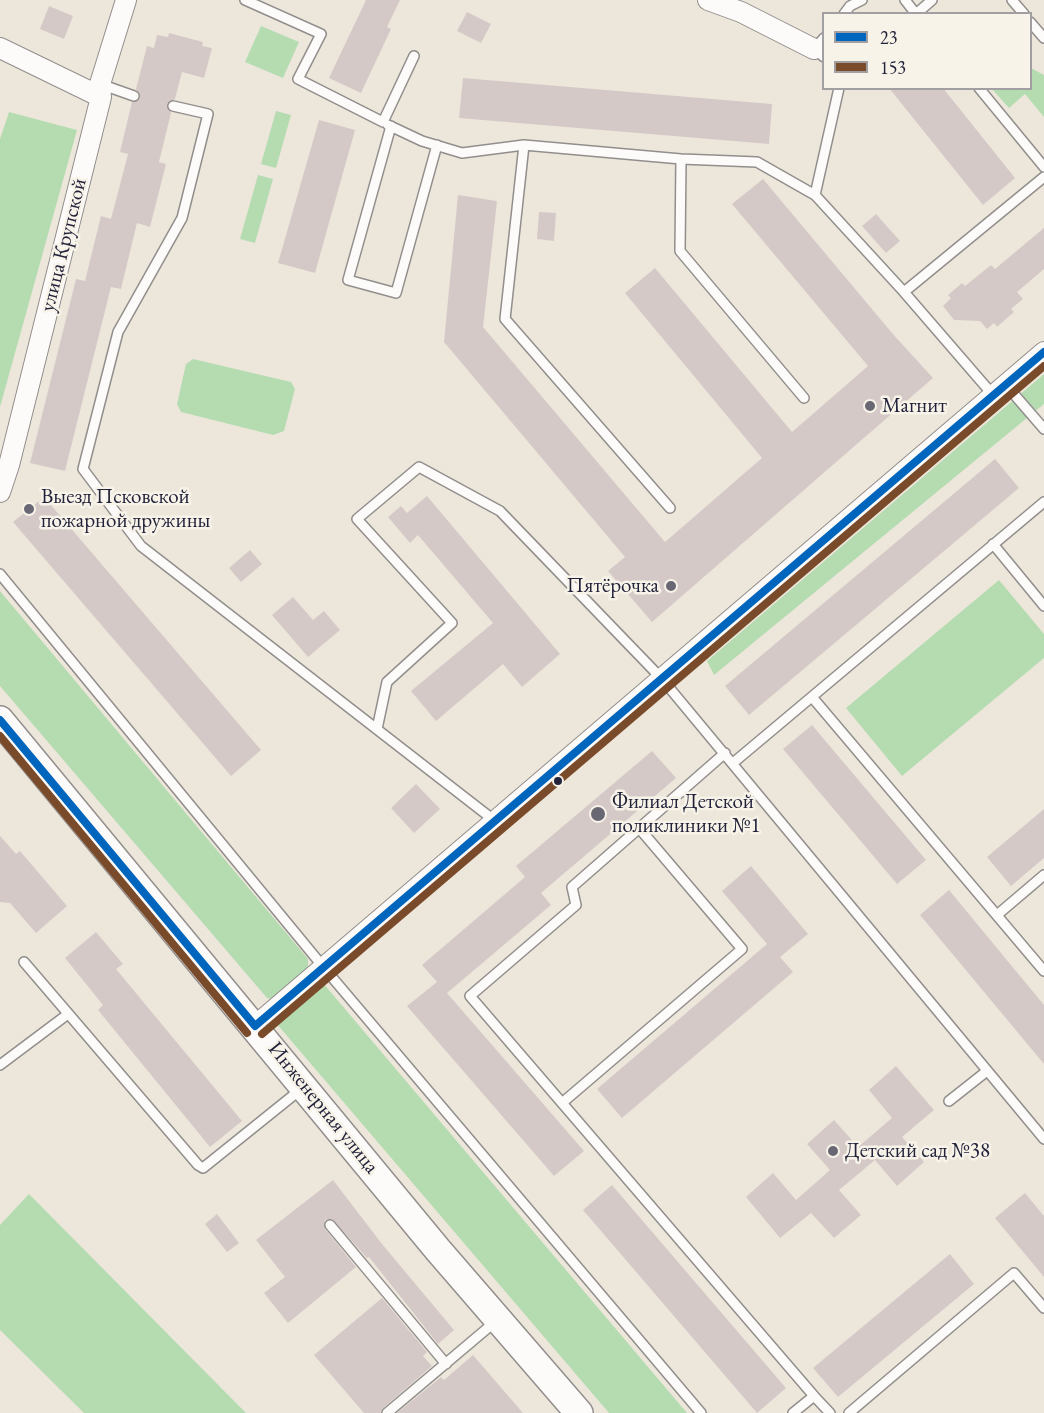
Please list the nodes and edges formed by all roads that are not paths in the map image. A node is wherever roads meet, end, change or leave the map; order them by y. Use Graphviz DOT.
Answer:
graph roads {
  1 [pos="126,0"];
  2 [pos="245,0"];
  3 [pos="708,0"];
  4 [pos="862,0"];
  5 [pos="905,0"];
  6 [pos="932,0"];
  7 [pos="1012,0"];
  8 [pos="846,12"];
  9 [pos="914,12"];
  10 [pos="918,12"];
  11 [pos="1022,12"];
  12 [pos="1032,24"];
  13 [pos="1044,38"];
  14 [pos="0,48"];
  15 [pos="820,48"];
  16 [pos="414,56"];
  17 [pos="100,90"];
  18 [pos="839,90"];
  19 [pos="980,90"];
  20 [pos="134,96"];
  21 [pos="173,106"];
  22 [pos="387,124"];
  23 [pos="437,145"];
  24 [pos="524,145"];
  25 [pos="681,159"];
  26 [pos="1044,167"];
  27 [pos="1044,177"];
  28 [pos="815,195"];
  29 [pos="904,292"];
  30 [pos="1044,352"];
  31 [pos="999,390"];
  32 [pos="804,398"];
  33 [pos="1044,429"];
  34 [pos="0,492"];
  35 [pos="1044,502"];
  36 [pos="670,508"];
  37 [pos="993,544"];
  38 [pos="0,574"];
  39 [pos="1044,606"];
  40 [pos="662,679"];
  41 [pos="812,697"];
  42 [pos="0,720"];
  43 [pos="377,729"];
  44 [pos="725,753"];
  45 [pos="733,763"];
  46 [pos="495,821"];
  47 [pos="639,828"];
  48 [pos="1044,875"];
  49 [pos="997,915"];
  50 [pos="24,962"];
  51 [pos="325,969"];
  52 [pos="1044,971"];
  53 [pos="68,1014"];
  54 [pos="255,1026"];
  55 [pos="0,1065"];
  56 [pos="987,1071"];
  57 [pos="305,1086"];
  58 [pos="949,1101"];
  59 [pos="562,1103"];
  60 [pos="1044,1139"];
  61 [pos="330,1225"];
  62 [pos="1044,1308"];
  63 [pos="498,1320"];
  64 [pos="446,1364"];
  65 [pos="814,1395"];
  66 [pos="387,1413"];
  67 [pos="579,1413"];
  68 [pos="701,1413"];
  69 [pos="793,1413"];
  70 [pos="830,1413"];
  71 [pos="849,1413"];
  1 -- 17 [label="street, улица Крупской"];
  2 -- 22 [label="lane"];
  3 -- 15 [label="street"];
  4 -- 8 [label="lane"];
  5 -- 9 [label="lane"];
  6 -- 10 [label="lane"];
  7 -- 11 [label="lane"];
  12 -- 13 [label="lane"];
  14 -- 17 [label="street"];
  16 -- 22 [label="lane"];
  17 -- 20 [label="lane"];
  17 -- 34 [label="street, улица Крупской"];
  18 -- 28 [label="lane"];
  19 -- 26 [label="lane"];
  21 -- 43 [label="lane"];
  22 -- 23 [label="lane"];
  22 -- 23 [label="lane"];
  23 -- 24 [label="lane"];
  24 -- 25 [label="lane"];
  24 -- 36 [label="lane"];
  25 -- 28 [label="lane"];
  25 -- 32 [label="lane"];
  27 -- 29 [label="lane"];
  28 -- 29 [label="lane"];
  29 -- 31 [label="lane"];
  30 -- 31 [label="street"];
  31 -- 33 [label="lane"];
  31 -- 40 [label="street"];
  35 -- 37 [label="lane"];
  37 -- 39 [label="lane"];
  37 -- 41 [label="lane"];
  38 -- 51 [label="lane"];
  40 -- 43 [label="lane"];
  40 -- 44 [label="lane"];
  40 -- 46 [label="street"];
  41 -- 45 [label="lane"];
  41 -- 49 [label="lane"];
  42 -- 54 [label="main road, Инженерная улица"];
  43 -- 46 [label="lane"];
  44 -- 45 [label="lane"];
  44 -- 47 [label="lane"];
  45 -- 56 [label="lane"];
  46 -- 51 [label="street"];
  47 -- 59 [label="lane"];
  47 -- 59 [label="lane"];
  48 -- 49 [label="lane"];
  49 -- 52 [label="lane"];
  50 -- 53 [label="lane"];
  51 -- 54 [label="street"];
  51 -- 68 [label="lane"];
  53 -- 55 [label="lane"];
  53 -- 57 [label="lane"];
  54 -- 57 [label="main road, Инженерная улица"];
  56 -- 58 [label="lane"];
  56 -- 60 [label="lane"];
  57 -- 63 [label="main road, Инженерная улица"];
  59 -- 65 [label="lane"];
  61 -- 64 [label="lane"];
  62 -- 71 [label="lane"];
  63 -- 64 [label="lane"];
  63 -- 67 [label="main road, Инженерная улица"];
  64 -- 66 [label="lane"];
  65 -- 69 [label="lane"];
  65 -- 70 [label="lane"];
}
